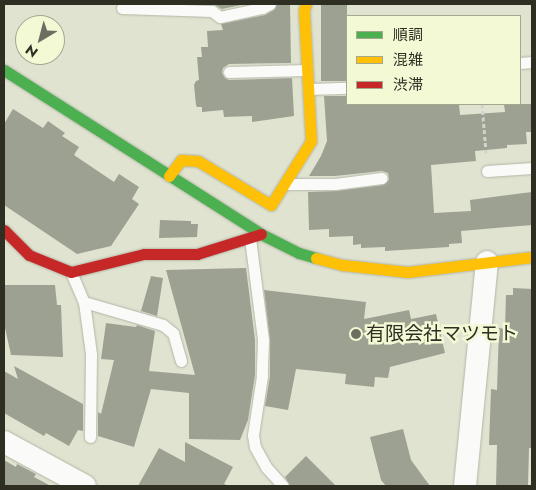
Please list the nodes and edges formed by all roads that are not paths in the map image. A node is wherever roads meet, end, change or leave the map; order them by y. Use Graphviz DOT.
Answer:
graph roads {
  1 [pos="270,4"];
  2 [pos="306,4"];
  3 [pos="122,8"];
  4 [pos="4,70"];
  5 [pos="307,70"];
  6 [pos="229,72"];
  7 [pos="346,88"];
  8 [pos="309,90"];
  9 [pos="532,168"];
  10 [pos="487,171"];
  11 [pos="169,176"];
  12 [pos="382,178"];
  13 [pos="284,184"];
  14 [pos="4,230"];
  15 [pos="255,236"];
  16 [pos="532,257"];
  17 [pos="487,262"];
  18 [pos="71,272"];
  19 [pos="84,302"];
  20 [pos="182,361"];
  21 [pos="90,437"];
  22 [pos="4,442"];
  23 [pos="85,486"];
  24 [pos="284,486"];
  25 [pos="465,486"];
  1 -- 3 [label="lane"];
  2 -- 5 [label="street"];
  4 -- 11 [label="street"];
  5 -- 6 [label="lane"];
  5 -- 8 [label="street"];
  7 -- 8 [label="lane"];
  8 -- 13 [label="street"];
  9 -- 10 [label="lane"];
  11 -- 13 [label="street"];
  11 -- 15 [label="street"];
  12 -- 13 [label="lane"];
  14 -- 18 [label="street"];
  15 -- 17 [label="street"];
  15 -- 18 [label="street"];
  15 -- 24 [label="lane"];
  16 -- 17 [label="street"];
  17 -- 25 [label="street"];
  18 -- 19 [label="lane"];
  19 -- 20 [label="lane"];
  19 -- 21 [label="lane"];
  22 -- 23 [label="street"];
}
